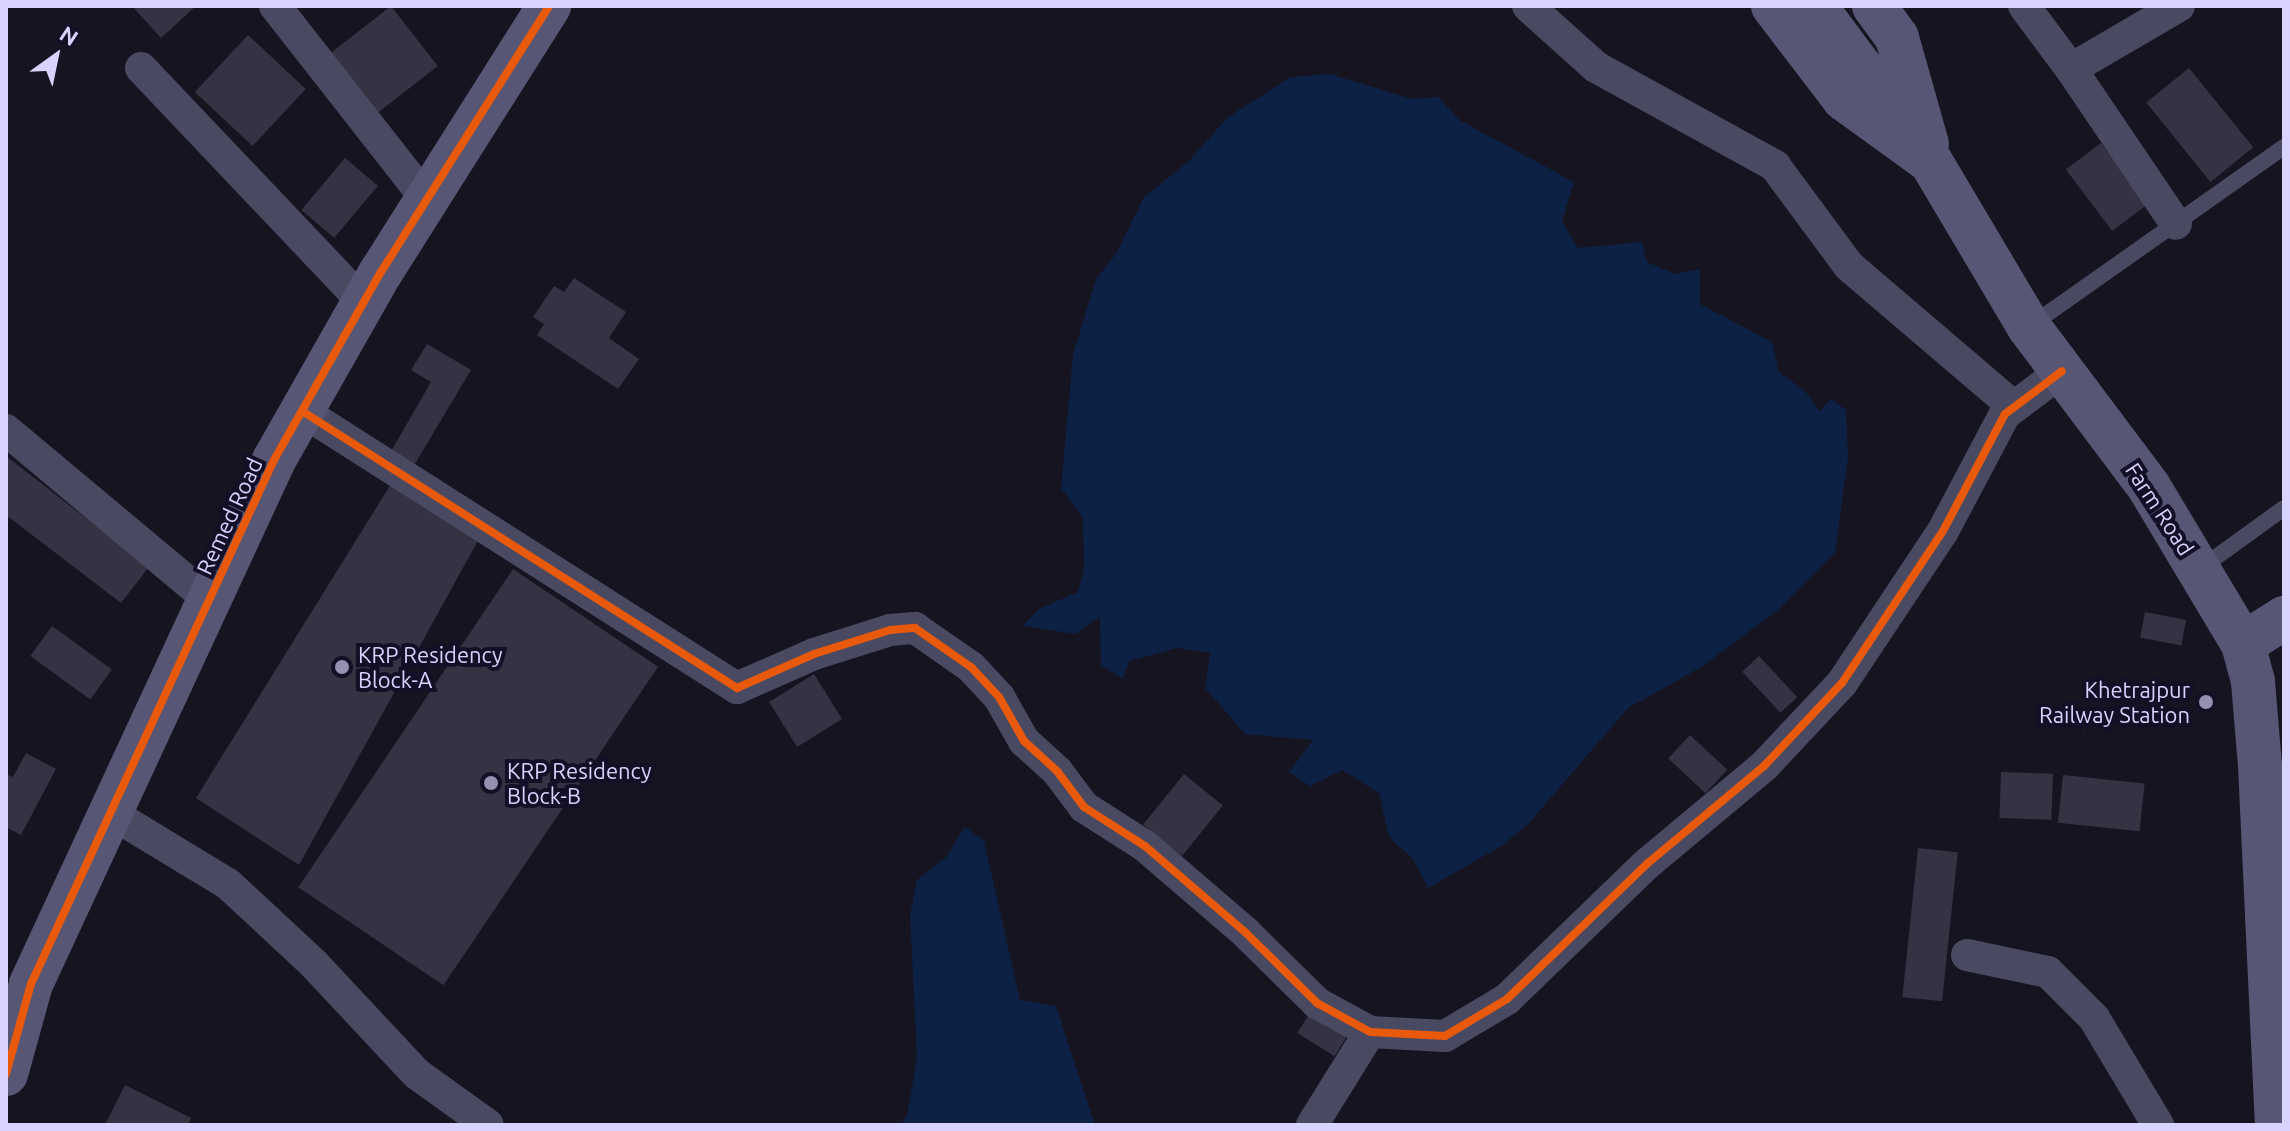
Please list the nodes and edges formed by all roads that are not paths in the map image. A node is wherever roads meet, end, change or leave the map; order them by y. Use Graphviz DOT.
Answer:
graph roads {
  1 [pos="275,6"];
  2 [pos="549,6"];
  3 [pos="1528,6"];
  4 [pos="1773,6"];
  5 [pos="1815,6"];
  6 [pos="1874,6"];
  7 [pos="2024,6"];
  8 [pos="2179,6"];
  9 [pos="141,68"];
  10 [pos="2071,69"];
  11 [pos="2284,147"];
  12 [pos="1931,162"];
  13 [pos="427,200"];
  14 [pos="2176,224"];
  15 [pos="364,303"];
  16 [pos="2029,327"];
  17 [pos="2062,371"];
  18 [pos="2014,407"];
  19 [pos="302,411"];
  20 [pos="6,430"];
  21 [pos="2284,508"];
  22 [pos="2199,570"];
  23 [pos="209,600"];
  24 [pos="2284,618"];
  25 [pos="2243,644"];
  26 [pos="111,813"];
  27 [pos="1967,955"];
  28 [pos="18,977"];
  29 [pos="1370,1032"];
  30 [pos="6,1074"];
  31 [pos="488,1125"];
  32 [pos="1312,1125"];
  33 [pos="2158,1125"];
  34 [pos="2277,1125"];
  1 -- 13 [label="street"];
  2 -- 13 [label="street, Remed Road"];
  3 -- 18 [label="street"];
  4 -- 12 [label="street, Farm Road"];
  5 -- 12 [label="street"];
  6 -- 12 [label="street"];
  7 -- 10 [label="street"];
  8 -- 10 [label="street"];
  9 -- 15 [label="street"];
  10 -- 14 [label="street"];
  11 -- 14 [label="lane"];
  12 -- 16 [label="street, Farm Road"];
  13 -- 15 [label="street, Remed Road"];
  14 -- 16 [label="lane"];
  15 -- 19 [label="street, Remed Road"];
  16 -- 17 [label="street, Farm Road"];
  17 -- 18 [label="street"];
  17 -- 22 [label="street, Farm Road"];
  18 -- 29 [label="street"];
  19 -- 23 [label="street, Remed Road"];
  19 -- 29 [label="street"];
  20 -- 23 [label="street"];
  21 -- 22 [label="lane"];
  22 -- 25 [label="street, Farm Road"];
  23 -- 26 [label="street, Remed Road"];
  24 -- 25 [label="street"];
  25 -- 34 [label="street, Farm Road"];
  26 -- 28 [label="street, Remed Road"];
  26 -- 31 [label="street"];
  27 -- 33 [label="street"];
  28 -- 30 [label="street, Remed Road"];
  29 -- 32 [label="street"];
}
